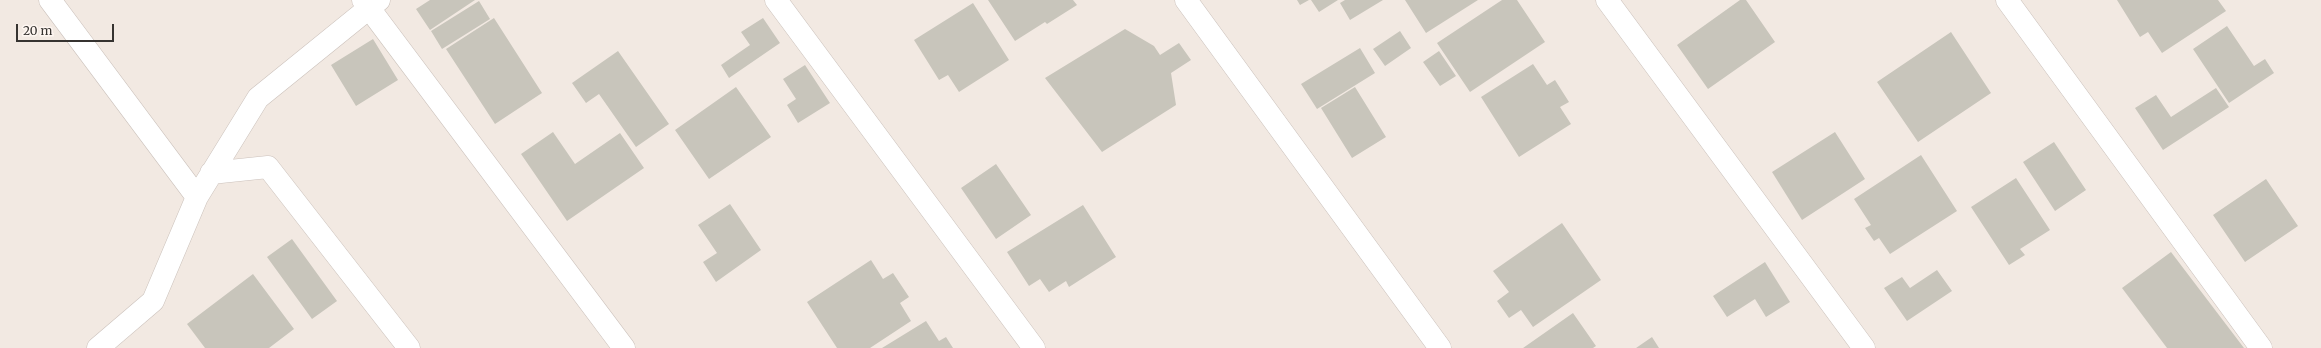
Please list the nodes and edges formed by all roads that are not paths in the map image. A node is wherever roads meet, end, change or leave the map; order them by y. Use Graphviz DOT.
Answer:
graph roads {
  1 [pos="50,0"];
  2 [pos="776,0"];
  3 [pos="1186,0"];
  4 [pos="1607,0"];
  5 [pos="2007,0"];
  6 [pos="370,3"];
  7 [pos="212,173"];
  8 [pos="197,197"];
  9 [pos="98,348"];
  10 [pos="409,348"];
  11 [pos="624,348"];
  12 [pos="1034,348"];
  13 [pos="1440,348"];
  14 [pos="1864,348"];
  15 [pos="2261,348"];
  1 -- 8 [label="street"];
  2 -- 12 [label="street"];
  3 -- 13 [label="street"];
  4 -- 14 [label="street"];
  5 -- 15 [label="street"];
  6 -- 7 [label="street"];
  6 -- 11 [label="street"];
  7 -- 8 [label="street"];
  7 -- 10 [label="street"];
  8 -- 9 [label="street"];
}
